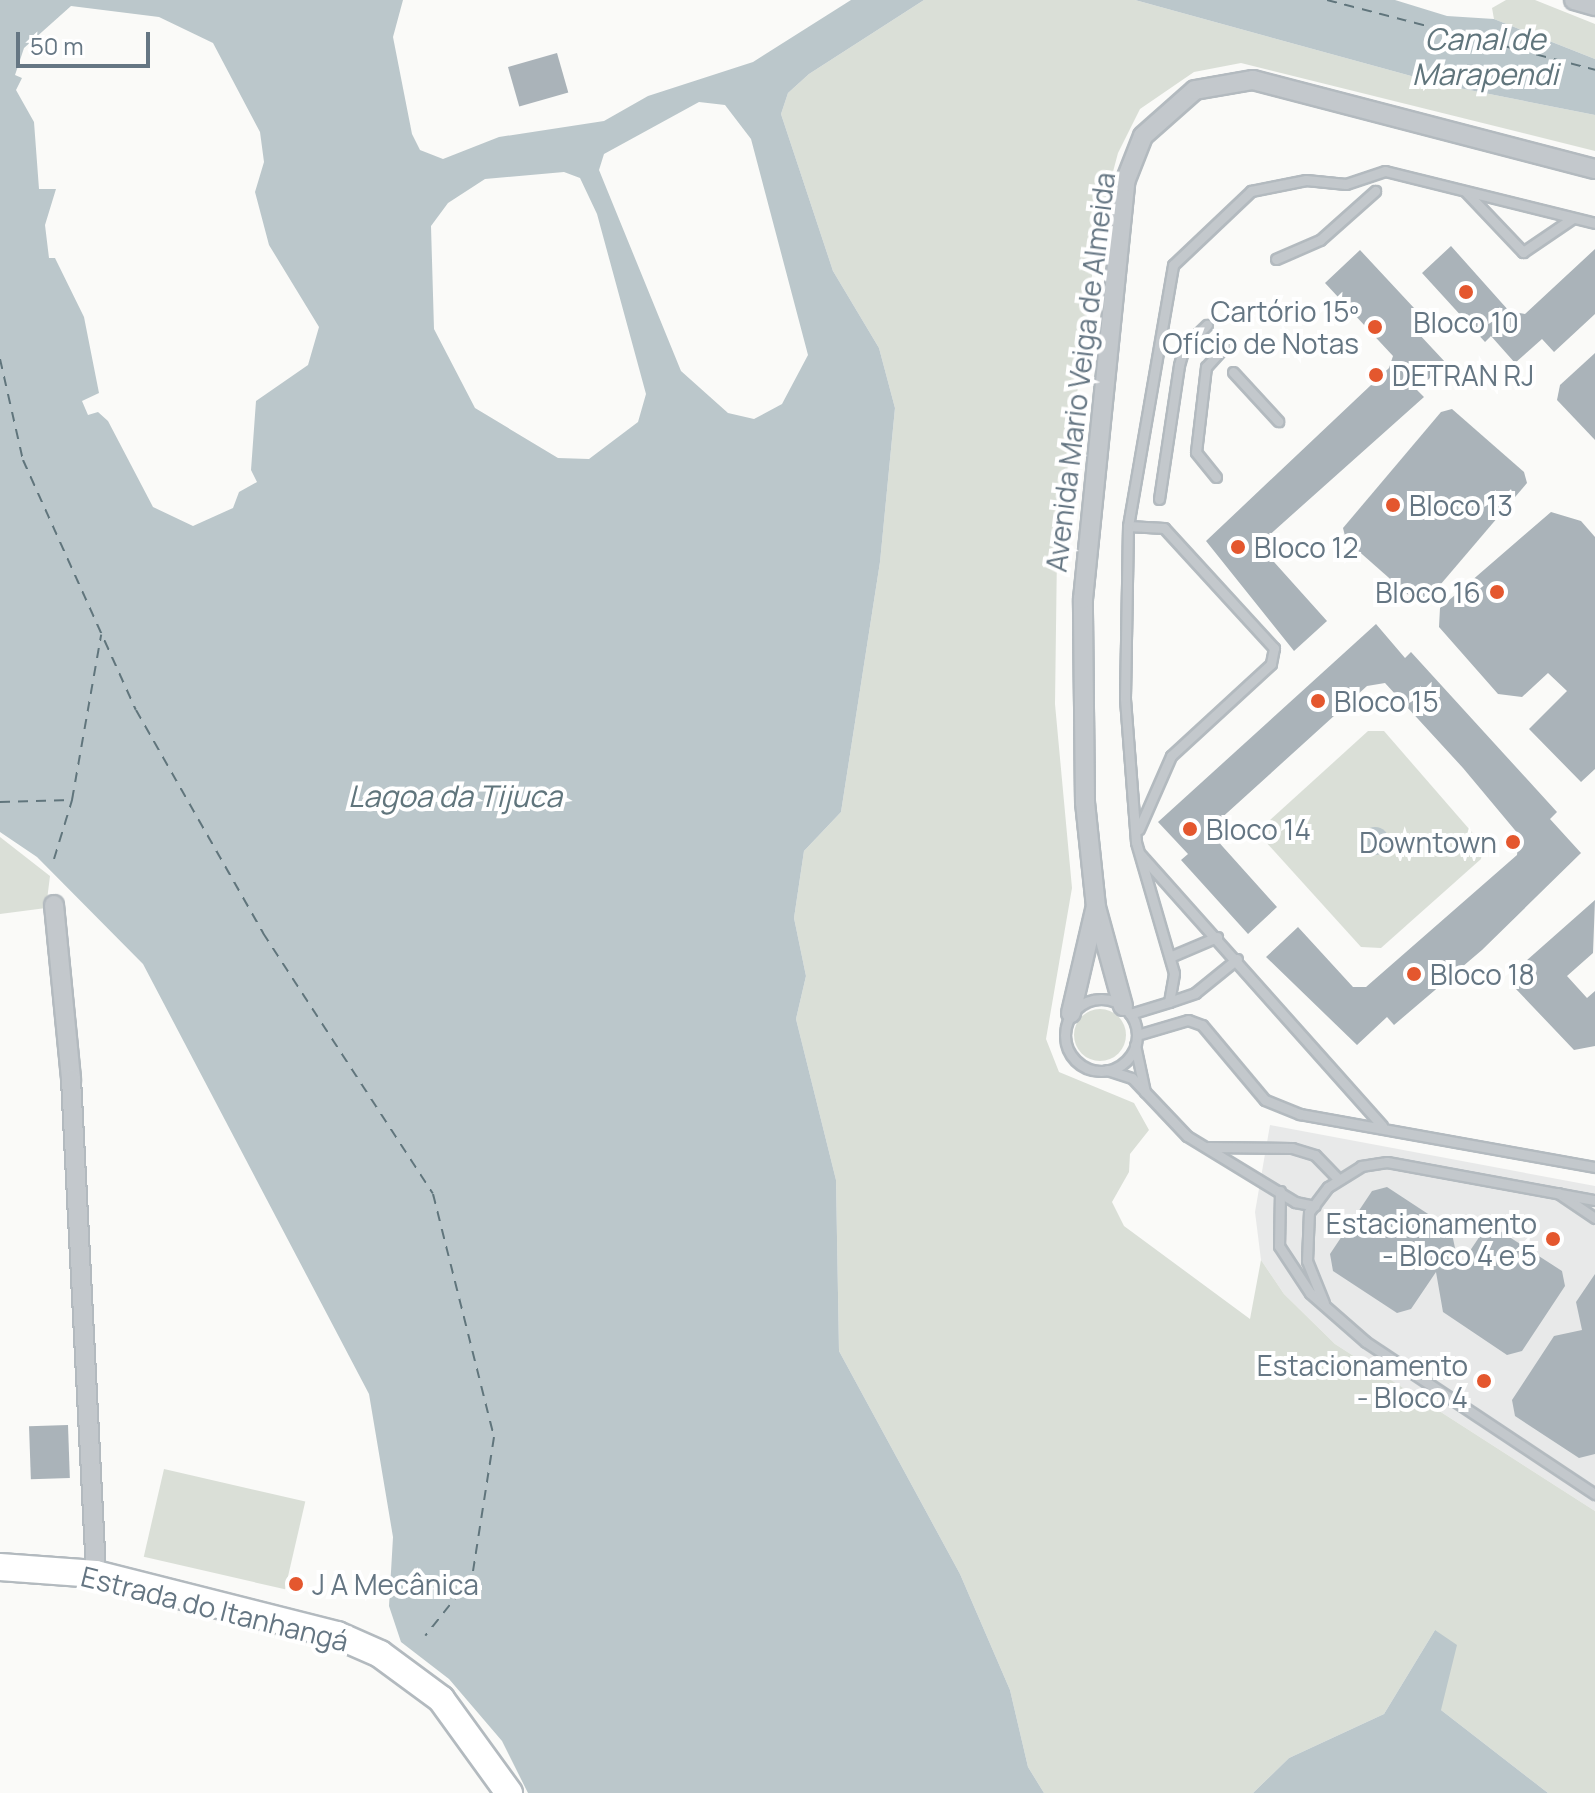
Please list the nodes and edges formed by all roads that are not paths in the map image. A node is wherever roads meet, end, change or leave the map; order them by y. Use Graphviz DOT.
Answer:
graph roads {
  1 [pos="1574,0"];
  2 [pos="1595,6"];
  3 [pos="1595,169"];
  4 [pos="1464,190"];
  5 [pos="1375,191"];
  6 [pos="1573,218"];
  7 [pos="1595,223"];
  8 [pos="1276,259"];
  9 [pos="1207,325"];
  10 [pos="1226,345"];
  11 [pos="1233,372"];
  12 [pos="1278,421"];
  13 [pos="1216,477"];
  14 [pos="1159,499"];
  15 [pos="1128,526"];
  16 [pos="1137,836"];
  17 [pos="1139,852"];
  18 [pos="54,905"];
  19 [pos="1096,907"];
  20 [pos="1217,937"];
  21 [pos="1172,956"];
  22 [pos="1237,959"];
  23 [pos="1169,1002"];
  24 [pos="1126,1010"];
  25 [pos="1071,1013"];
  26 [pos="1136,1040"];
  27 [pos="1107,1070"];
  28 [pos="1145,1092"];
  29 [pos="1382,1126"];
  30 [pos="1208,1147"];
  31 [pos="1595,1167"];
  32 [pos="1338,1179"];
  33 [pos="1280,1191"];
  34 [pos="1558,1193"];
  35 [pos="1595,1200"];
  36 [pos="1315,1206"];
  37 [pos="1595,1218"];
  38 [pos="1327,1309"];
  39 [pos="1595,1494"];
  40 [pos="0,1567"];
  41 [pos="96,1574"];
  42 [pos="509,1793"];
  1 -- 2 [label="street"];
  3 -- 19 [label="street, Avenida Mario Veiga de Almeida"];
  4 -- 6 [label="lane"];
  4 -- 6 [label="lane"];
  4 -- 15 [label="lane"];
  5 -- 8 [label="lane"];
  6 -- 7 [label="lane"];
  9 -- 14 [label="lane"];
  10 -- 13 [label="lane"];
  11 -- 12 [label="lane"];
  15 -- 16 [label="lane"];
  15 -- 16 [label="lane"];
  16 -- 17 [label="lane"];
  17 -- 20 [label="lane"];
  17 -- 21 [label="lane"];
  18 -- 41 [label="street"];
  19 -- 24 [label="street, Avenida Mario Veiga de Almeida"];
  19 -- 25 [label="street, Avenida Mario Veiga de Almeida"];
  20 -- 21 [label="lane"];
  20 -- 22 [label="lane"];
  21 -- 23 [label="lane"];
  22 -- 23 [label="lane"];
  22 -- 29 [label="lane"];
  23 -- 24 [label="lane"];
  24 -- 25 [label="lane"];
  24 -- 26 [label="lane"];
  25 -- 27 [label="lane"];
  26 -- 27 [label="lane"];
  26 -- 28 [label="lane"];
  26 -- 29 [label="lane"];
  27 -- 28 [label="lane"];
  28 -- 30 [label="lane"];
  29 -- 31 [label="lane"];
  30 -- 32 [label="lane"];
  30 -- 33 [label="lane"];
  32 -- 34 [label="lane"];
  32 -- 36 [label="lane"];
  33 -- 36 [label="lane"];
  33 -- 38 [label="lane"];
  34 -- 35 [label="lane"];
  34 -- 37 [label="lane"];
  36 -- 38 [label="lane"];
  38 -- 39 [label="lane"];
  40 -- 41 [label="main road, Estrada do Itanhangá"];
  41 -- 42 [label="main road, Estrada do Itanhangá"];
}
